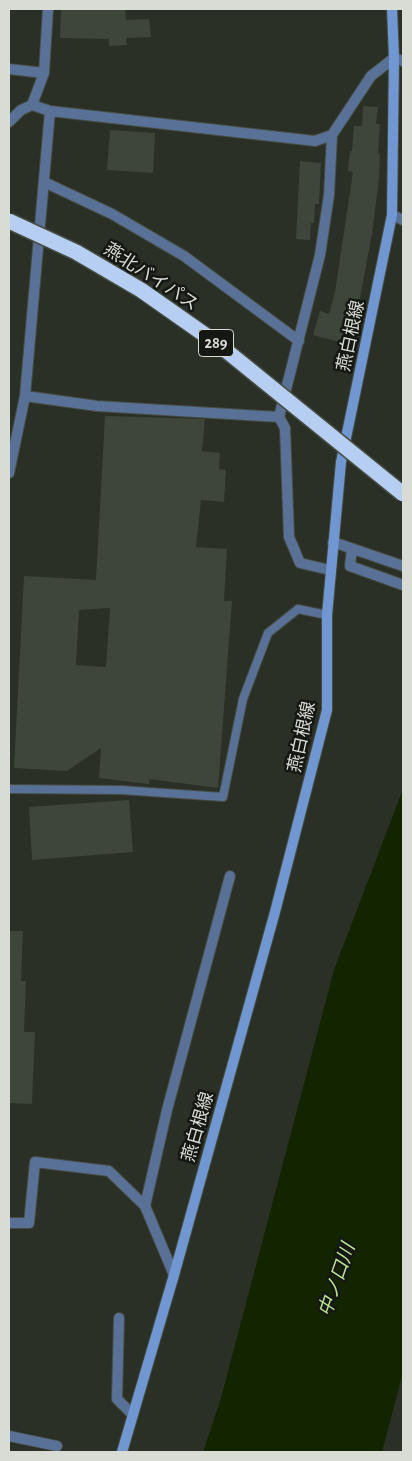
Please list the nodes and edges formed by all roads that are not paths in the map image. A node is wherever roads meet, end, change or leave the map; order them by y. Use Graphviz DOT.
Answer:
graph roads {
  1 [pos="48,9"];
  2 [pos="392,9"];
  3 [pos="398,59"];
  4 [pos="9,69"];
  5 [pos="44,74"];
  6 [pos="32,105"];
  7 [pos="50,111"];
  8 [pos="9,122"];
  9 [pos="332,135"];
  10 [pos="44,182"];
  11 [pos="392,216"];
  12 [pos="403,220"];
  13 [pos="9,221"];
  14 [pos="299,341"];
  15 [pos="25,396"];
  16 [pos="279,417"];
  17 [pos="9,473"];
  18 [pos="403,494"];
  19 [pos="333,542"];
  20 [pos="352,549"];
  21 [pos="403,566"];
  22 [pos="330,570"];
  23 [pos="403,585"];
  24 [pos="327,614"];
  25 [pos="9,789"];
  26 [pos="230,876"];
  27 [pos="145,1206"];
  28 [pos="9,1223"];
  29 [pos="174,1275"];
  30 [pos="119,1318"];
  31 [pos="132,1414"];
  32 [pos="9,1436"];
  33 [pos="57,1446"];
  34 [pos="122,1452"];
  1 -- 5 [label="street"];
  2 -- 3 [label="main road, 燕白根線"];
  3 -- 9 [label="street"];
  3 -- 11 [label="main road, 燕白根線"];
  4 -- 5 [label="street"];
  5 -- 6 [label="street"];
  6 -- 7 [label="street"];
  6 -- 8 [label="street"];
  7 -- 9 [label="street"];
  7 -- 10 [label="street"];
  9 -- 14 [label="street"];
  10 -- 14 [label="street"];
  10 -- 15 [label="street"];
  11 -- 12 [label="street"];
  11 -- 19 [label="main road, 燕白根線"];
  13 -- 18 [label="highway, 燕北バイパス / 289, bridge"];
  14 -- 16 [label="street"];
  15 -- 16 [label="street"];
  15 -- 17 [label="street"];
  16 -- 22 [label="street"];
  19 -- 20 [label="street"];
  19 -- 22 [label="main road, 燕白根線"];
  20 -- 21 [label="street"];
  20 -- 23 [label="street"];
  22 -- 24 [label="main road, 燕白根線"];
  24 -- 25 [label="lane"];
  24 -- 29 [label="main road, 燕白根線"];
  26 -- 27 [label="street"];
  27 -- 28 [label="street"];
  27 -- 29 [label="street"];
  29 -- 31 [label="main road, 燕白根線"];
  30 -- 31 [label="street"];
  31 -- 34 [label="main road, 燕白根線"];
  32 -- 33 [label="street"];
}
